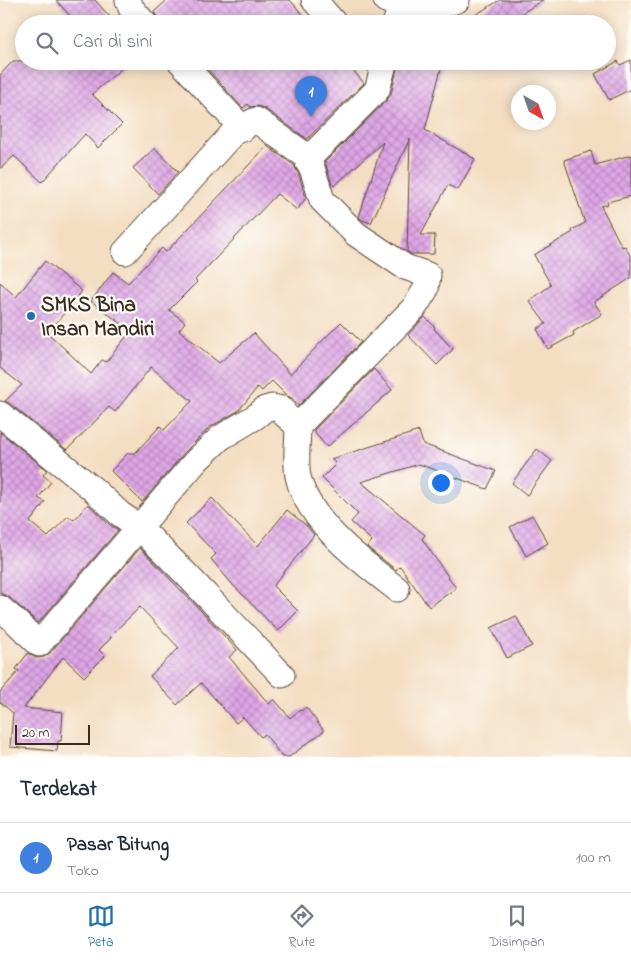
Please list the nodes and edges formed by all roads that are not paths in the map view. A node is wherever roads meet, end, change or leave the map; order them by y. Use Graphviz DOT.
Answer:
graph roads {
  1 [pos="128,0"];
  2 [pos="314,0"];
  3 [pos="457,0"];
  4 [pos="392,10"];
  5 [pos="137,15"];
  6 [pos="327,15"];
  7 [pos="188,70"];
  8 [pos="383,70"];
  9 [pos="243,129"];
  10 [pos="309,158"];
  11 [pos="125,252"];
  12 [pos="0,414"];
  13 [pos="298,426"];
  14 [pos="139,527"];
  15 [pos="397,589"];
  16 [pos="0,608"];
  17 [pos="282,676"];
  1 -- 5 [label="street"];
  2 -- 6 [label="street"];
  3 -- 4 [label="street"];
  7 -- 9 [label="street"];
  8 -- 10 [label="street"];
  9 -- 10 [label="street"];
  9 -- 11 [label="street"];
  10 -- 13 [label="street"];
  12 -- 14 [label="street"];
  13 -- 14 [label="street"];
  13 -- 15 [label="street"];
  14 -- 16 [label="street"];
  14 -- 17 [label="street"];
}
